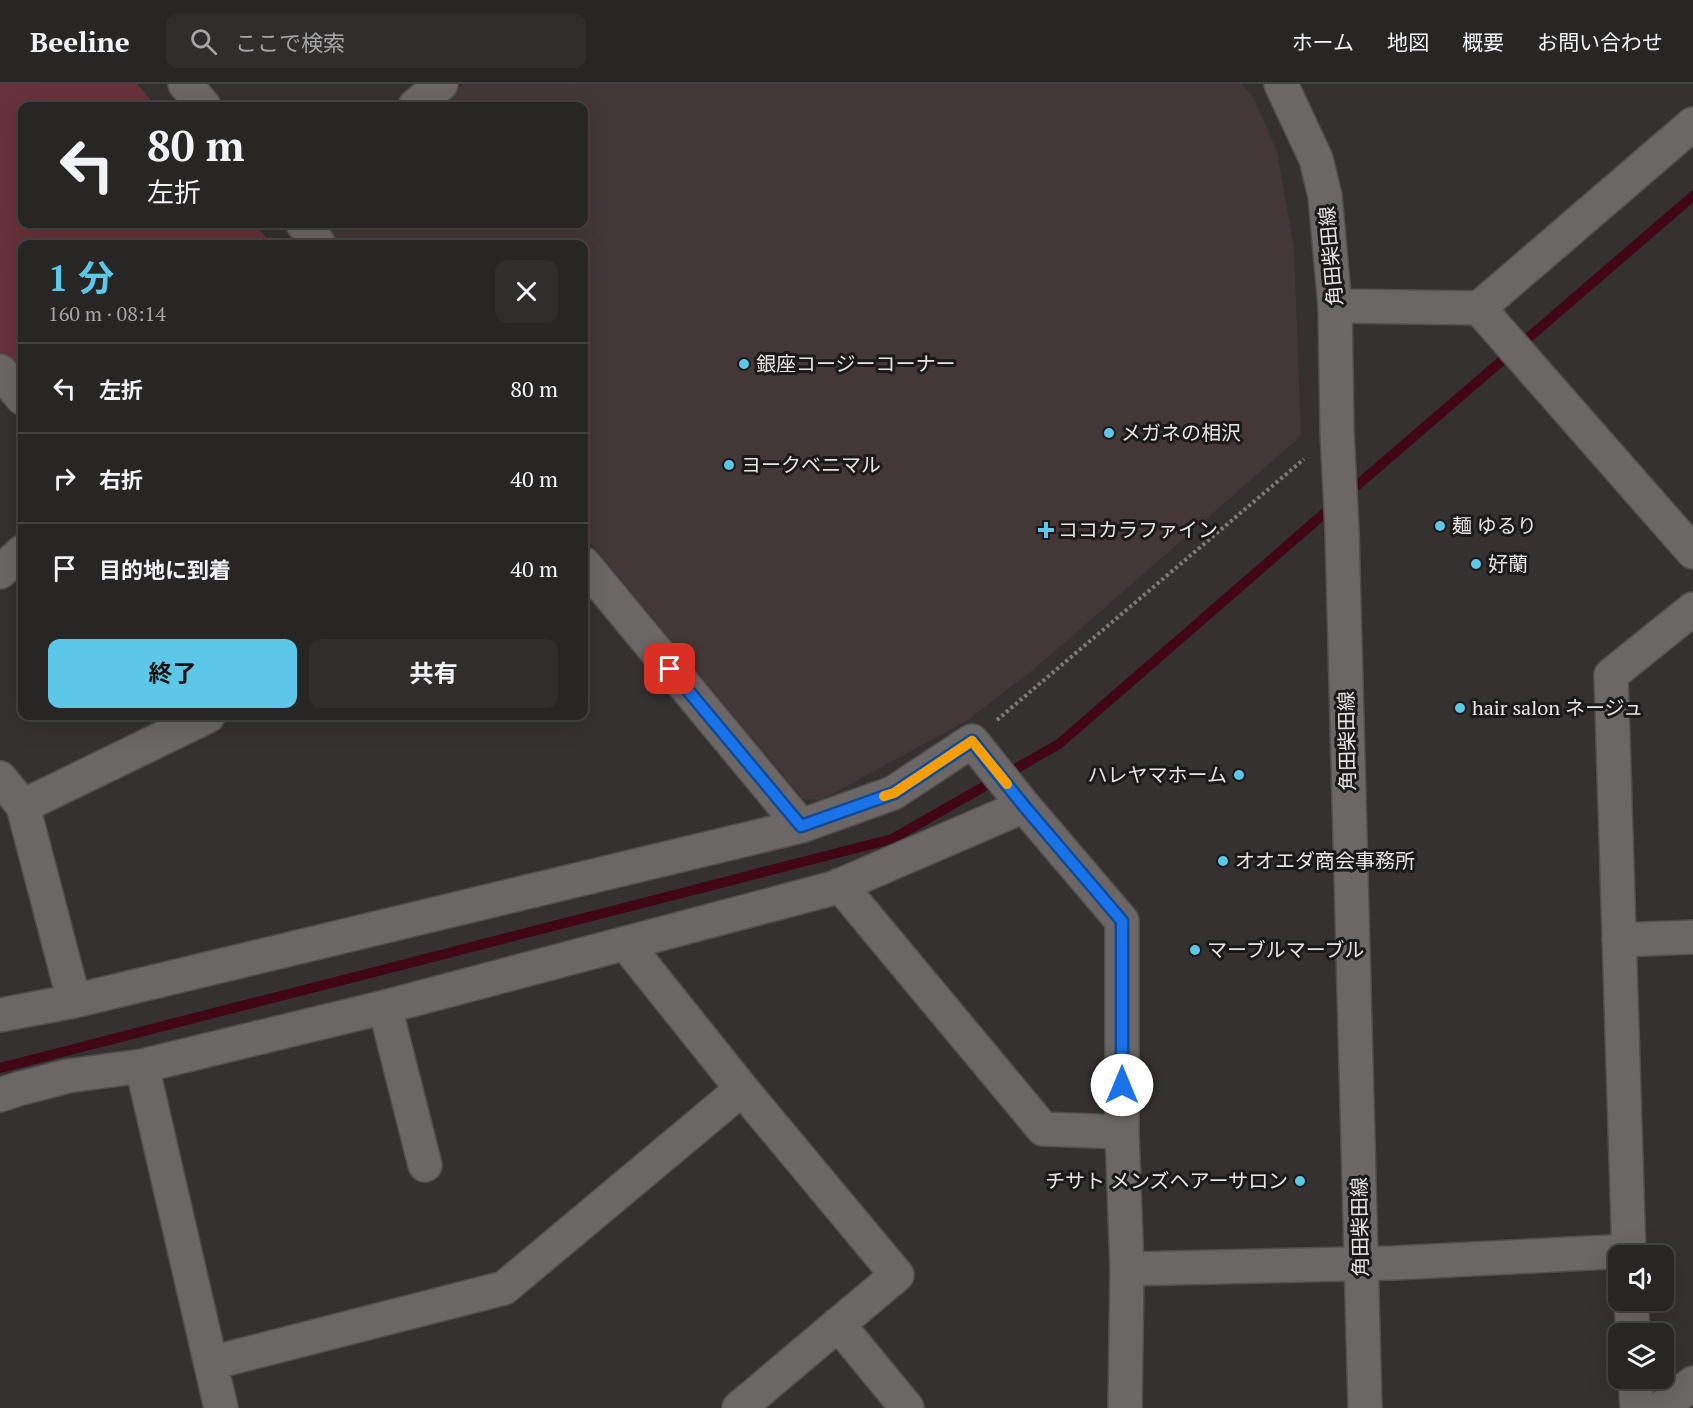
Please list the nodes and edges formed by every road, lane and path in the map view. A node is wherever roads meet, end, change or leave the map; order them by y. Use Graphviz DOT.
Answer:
graph roads {
  1 [pos="184,84"];
  2 [pos="441,84"];
  3 [pos="1281,84"];
  4 [pos="200,102"];
  5 [pos="420,102"];
  6 [pos="1693,124"];
  7 [pos="306,228"];
  8 [pos="316,240"];
  9 [pos="1335,306"];
  10 [pos="1490,319"];
  11 [pos="0,371"];
  12 [pos="18,393"];
  13 [pos="1338,445"];
  14 [pos="1693,552"];
  15 [pos="18,556"];
  16 [pos="588,569"];
  17 [pos="0,572"];
  18 [pos="1693,609"];
  19 [pos="200,720"];
  20 [pos="977,748"];
  21 [pos="0,778"];
  22 [pos="1020,801"];
  23 [pos="23,806"];
  24 [pos="801,826"];
  25 [pos="840,885"];
  26 [pos="1693,937"];
  27 [pos="1619,940"];
  28 [pos="626,944"];
  29 [pos="74,1001"];
  30 [pos="385,1007"];
  31 [pos="0,1015"];
  32 [pos="142,1066"];
  33 [pos="742,1089"];
  34 [pos="0,1095"];
  35 [pos="1122,1132"];
  36 [pos="425,1166"];
  37 [pos="1629,1245"];
  38 [pos="1608,1254"];
  39 [pos="1360,1263"];
  40 [pos="1127,1269"];
  41 [pos="838,1324"];
  42 [pos="211,1363"];
  43 [pos="1693,1383"];
  44 [pos="1635,1389"];
  45 [pos="221,1408"];
  46 [pos="739,1408"];
  47 [pos="907,1408"];
  48 [pos="1125,1408"];
  49 [pos="1365,1408"];
  50 [pos="1636,1408"];
  51 [pos="1662,1408"];
  1 -- 4 [label="street"];
  2 -- 5 [label="street"];
  3 -- 9 [label="street, 角田柴田線"];
  6 -- 10 [label="street"];
  7 -- 8 [label="street"];
  9 -- 10 [label="street"];
  9 -- 13 [label="street, 角田柴田線"];
  10 -- 14 [label="street"];
  11 -- 12 [label="street"];
  13 -- 20 [label="path"];
  13 -- 39 [label="street, 角田柴田線"];
  15 -- 17 [label="street"];
  16 -- 24 [label="street"];
  18 -- 27 [label="street"];
  19 -- 23 [label="street"];
  20 -- 22 [label="street"];
  20 -- 24 [label="street"];
  21 -- 23 [label="street"];
  22 -- 25 [label="street"];
  22 -- 35 [label="street"];
  23 -- 29 [label="street"];
  24 -- 29 [label="street"];
  25 -- 28 [label="street"];
  25 -- 35 [label="street"];
  26 -- 27 [label="street"];
  27 -- 37 [label="street"];
  28 -- 30 [label="street"];
  28 -- 33 [label="street"];
  29 -- 31 [label="street"];
  30 -- 32 [label="street"];
  30 -- 36 [label="street"];
  32 -- 34 [label="street"];
  32 -- 42 [label="street"];
  33 -- 41 [label="street"];
  33 -- 42 [label="street"];
  35 -- 40 [label="street"];
  38 -- 39 [label="street"];
  39 -- 40 [label="street"];
  39 -- 49 [label="street, 角田柴田線"];
  40 -- 48 [label="street"];
  41 -- 46 [label="street"];
  41 -- 47 [label="street"];
  42 -- 45 [label="street"];
  43 -- 51 [label="street"];
  44 -- 50 [label="street"];
}
